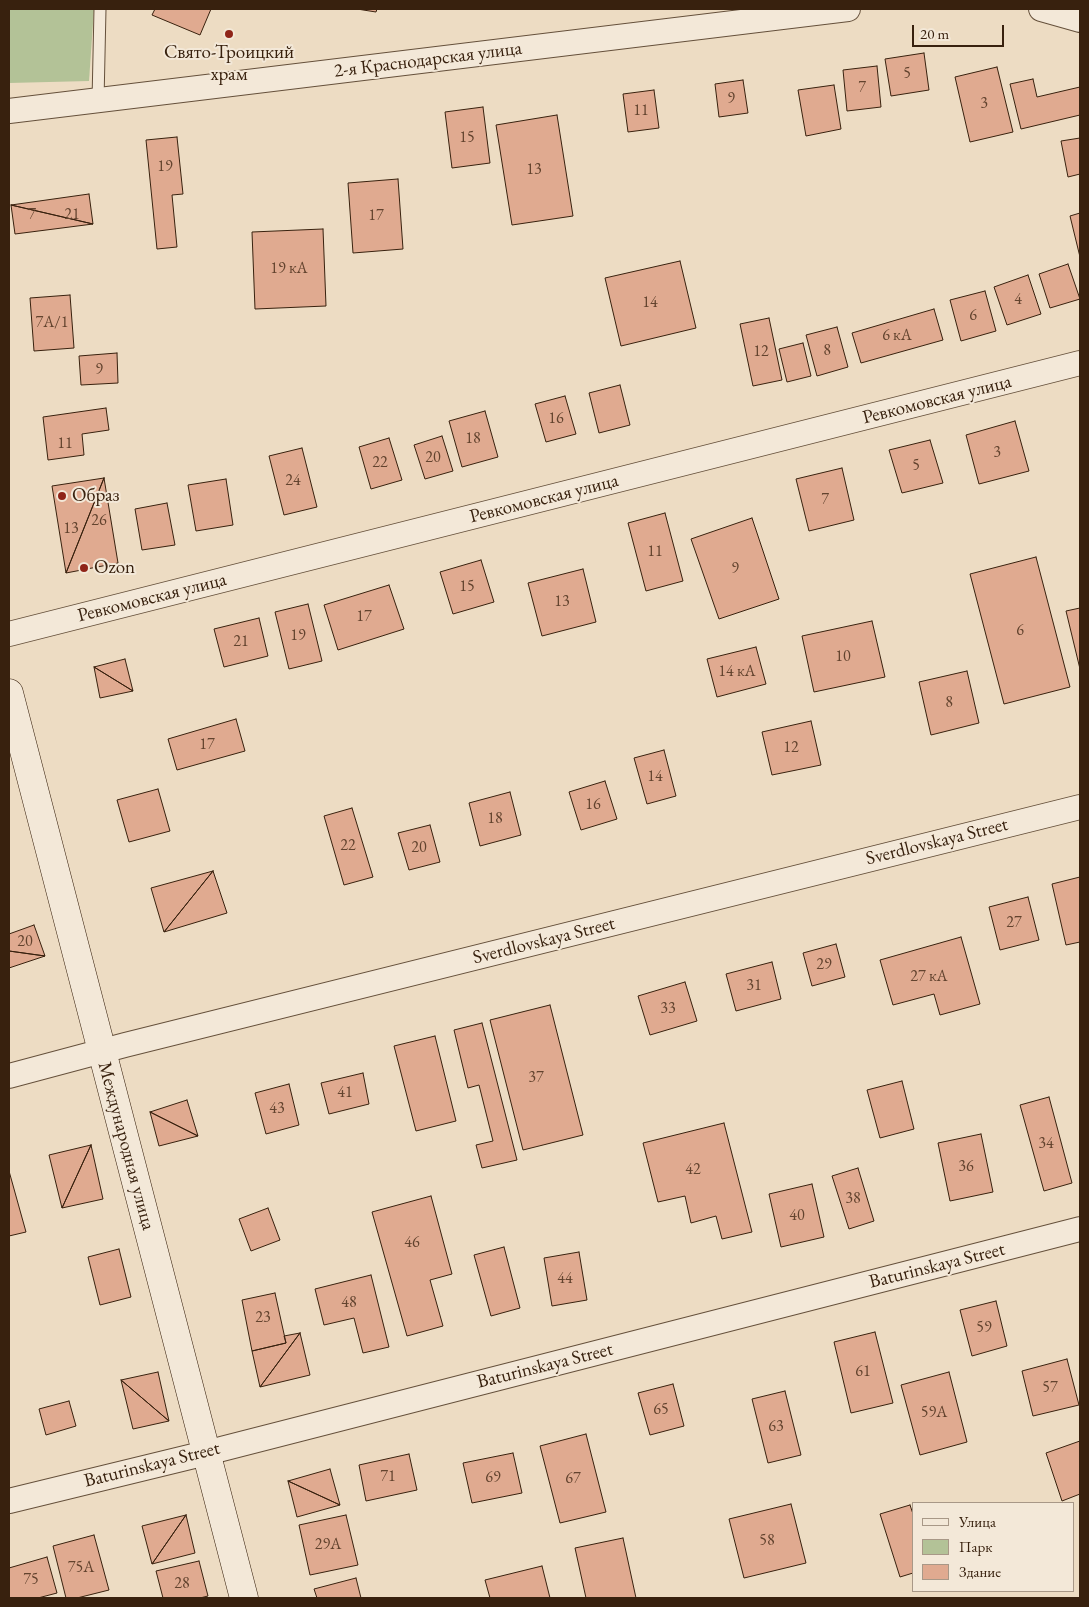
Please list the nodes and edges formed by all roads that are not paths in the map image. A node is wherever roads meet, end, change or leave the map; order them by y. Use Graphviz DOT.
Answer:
graph roads {
  1 [pos="100,9"];
  2 [pos="848,9"];
  3 [pos="1041,9"];
  4 [pos="1080,20"];
  5 [pos="98,101"];
  6 [pos="9,112"];
  7 [pos="1080,363"];
  8 [pos="9,634"];
  9 [pos="9,694"];
  10 [pos="1080,807"];
  11 [pos="102,1051"];
  12 [pos="9,1076"];
  13 [pos="1080,1229"];
  14 [pos="206,1453"];
  15 [pos="9,1501"];
  16 [pos="244,1598"];
  1 -- 5 [label="lane"];
  2 -- 5 [label="street, 2-я Краснодарская улица"];
  3 -- 4 [label="street"];
  5 -- 6 [label="street, 2-я Краснодарская улица"];
  7 -- 8 [label="street, Ревкомовская улица"];
  9 -- 11 [label="main road, Международная улица"];
  10 -- 11 [label="street, Sverdlovskaya Street"];
  11 -- 12 [label="street, Sverdlovskaya Street"];
  11 -- 14 [label="main road, Международная улица"];
  13 -- 14 [label="street, Baturinskaya Street"];
  14 -- 15 [label="street, Baturinskaya Street"];
  14 -- 16 [label="main road, Международная улица"];
}
